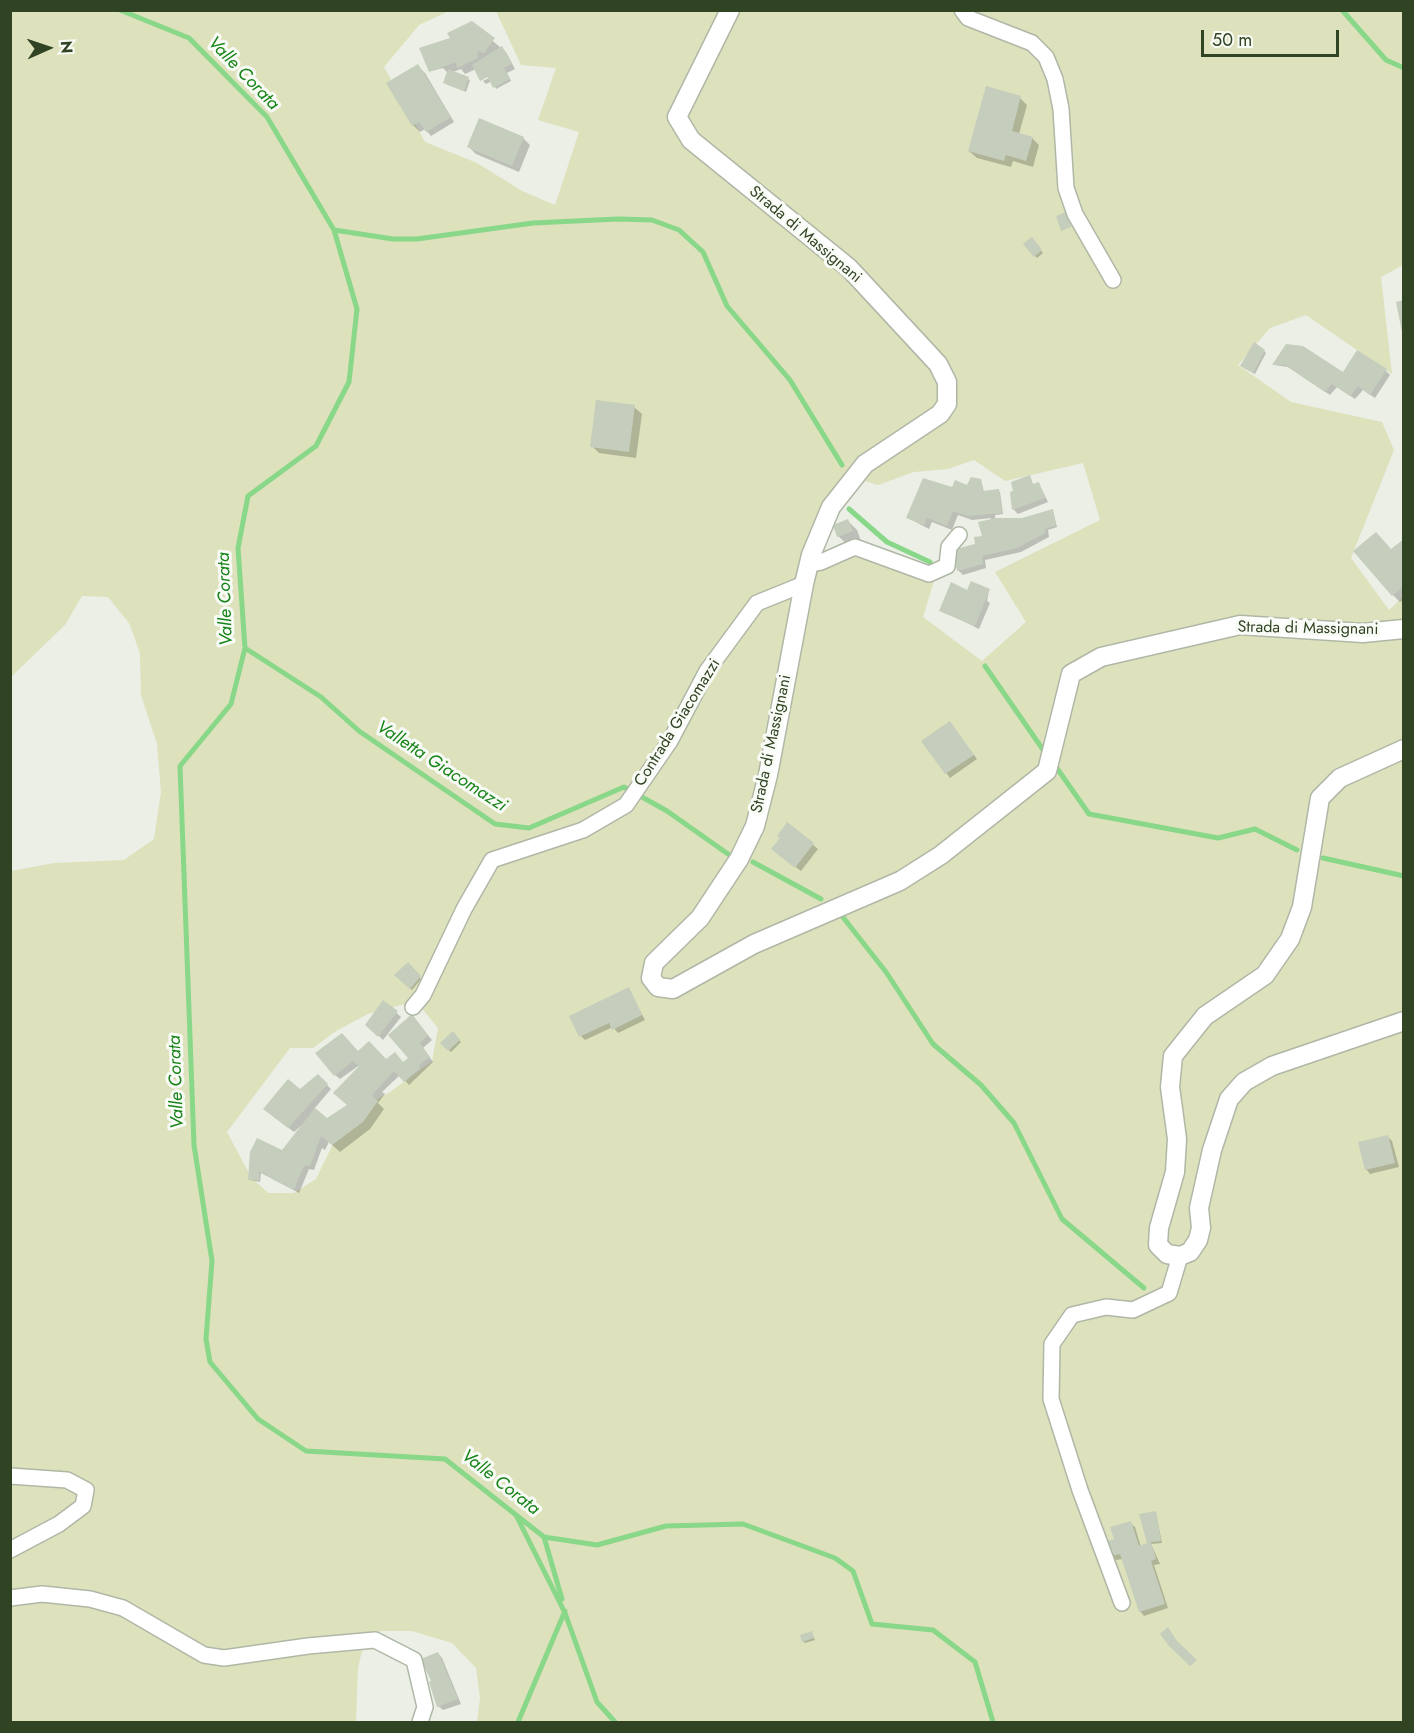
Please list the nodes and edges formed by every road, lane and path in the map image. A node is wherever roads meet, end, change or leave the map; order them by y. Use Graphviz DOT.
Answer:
graph roads {
  1 [pos="730,10"];
  2 [pos="962,10"];
  3 [pos="1113,280"];
  4 [pos="959,535"];
  5 [pos="809,564"];
  6 [pos="804,584"];
  7 [pos="1404,629"];
  8 [pos="1404,749"];
  9 [pos="413,1007"];
  10 [pos="1404,1022"];
  11 [pos="1173,1255"];
  12 [pos="10,1476"];
  13 [pos="10,1550"];
  14 [pos="10,1598"];
  15 [pos="1122,1603"];
  16 [pos="420,1722"];
  1 -- 5 [label="street, Strada di Massignani"];
  2 -- 3 [label="street"];
  4 -- 5 [label="street"];
  5 -- 6 [label="street, Strada di Massignani"];
  6 -- 7 [label="street, Strada di Massignani"];
  6 -- 9 [label="street, Contrada Giacomazzi"];
  8 -- 11 [label="street"];
  10 -- 11 [label="street"];
  11 -- 15 [label="street"];
  12 -- 13 [label="street"];
  14 -- 16 [label="street"];
}
